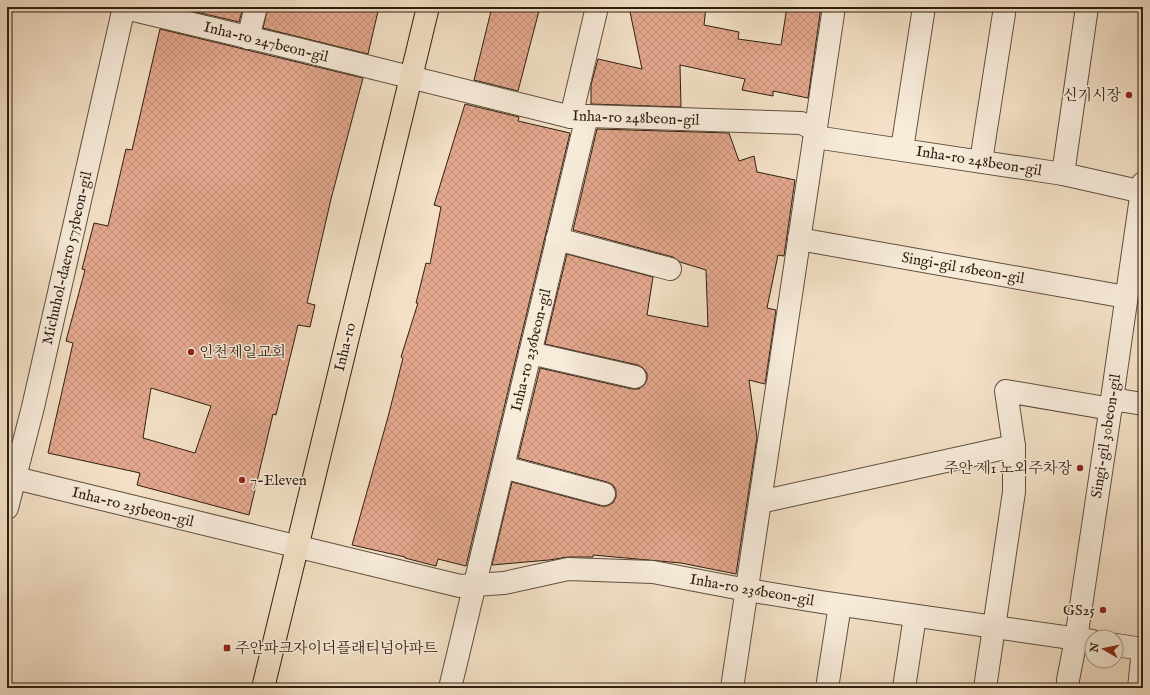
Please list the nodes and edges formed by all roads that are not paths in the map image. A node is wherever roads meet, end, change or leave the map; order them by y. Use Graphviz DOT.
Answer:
graph roads {
  1 [pos="123,7"];
  2 [pos="256,7"];
  3 [pos="428,7"];
  4 [pos="597,7"];
  5 [pos="834,7"];
  6 [pos="924,7"];
  7 [pos="1005,7"];
  8 [pos="1087,7"];
  9 [pos="248,38"];
  10 [pos="411,77"];
  11 [pos="579,117"];
  12 [pos="815,133"];
  13 [pos="902,149"];
  14 [pos="981,161"];
  15 [pos="1063,174"];
  16 [pos="1143,189"];
  17 [pos="558,239"];
  18 [pos="799,239"];
  19 [pos="670,269"];
  20 [pos="1126,297"];
  21 [pos="530,353"];
  22 [pos="635,376"];
  23 [pos="1112,404"];
  24 [pos="1143,404"];
  25 [pos="1014,446"];
  26 [pos="503,467"];
  27 [pos="11,477"];
  28 [pos="604,494"];
  29 [pos="760,502"];
  30 [pos="7,508"];
  31 [pos="296,547"];
  32 [pos="474,585"];
  33 [pos="747,590"];
  34 [pos="840,605"];
  35 [pos="915,616"];
  36 [pos="994,627"];
  37 [pos="1085,629"];
  38 [pos="1084,640"];
  39 [pos="1124,646"];
  40 [pos="1143,649"];
  41 [pos="263,688"];
  42 [pos="450,688"];
  43 [pos="732,688"];
  44 [pos="827,688"];
  45 [pos="904,688"];
  46 [pos="985,688"];
  47 [pos="1068,688"];
  48 [pos="1138,688"];
  1 -- 9 [label="street, Inha-ro 247beon-gil"];
  1 -- 27 [label="street, Michuhol-daero 575beon-gil"];
  2 -- 9 [label="street"];
  3 -- 10 [label="main road, Inha-ro"];
  4 -- 11 [label="street, Inha-ro 236beon-gil"];
  5 -- 12 [label="street"];
  6 -- 13 [label="street"];
  7 -- 14 [label="street"];
  8 -- 15 [label="street"];
  9 -- 10 [label="street, Inha-ro 247beon-gil"];
  10 -- 11 [label="street, Inha-ro 248beon-gil"];
  10 -- 31 [label="main road, Inha-ro"];
  11 -- 12 [label="street, Inha-ro 248beon-gil"];
  11 -- 17 [label="street, Inha-ro 236beon-gil"];
  12 -- 13 [label="street, Inha-ro 248beon-gil"];
  12 -- 18 [label="street"];
  13 -- 14 [label="street, Inha-ro 248beon-gil"];
  14 -- 15 [label="street, Inha-ro 248beon-gil"];
  15 -- 16 [label="street, Inha-ro 248beon-gil"];
  16 -- 20 [label="street, Singi-gil 30beon-gil"];
  17 -- 19 [label="street"];
  17 -- 21 [label="street, Inha-ro 236beon-gil"];
  18 -- 20 [label="street, Singi-gil 16beon-gil"];
  18 -- 29 [label="street"];
  20 -- 23 [label="street, Singi-gil 30beon-gil"];
  21 -- 22 [label="street"];
  21 -- 26 [label="street, Inha-ro 236beon-gil"];
  23 -- 24 [label="street"];
  23 -- 25 [label="street"];
  23 -- 37 [label="street, Singi-gil 30beon-gil"];
  25 -- 29 [label="street"];
  25 -- 36 [label="street"];
  26 -- 28 [label="street"];
  26 -- 32 [label="street, Inha-ro 236beon-gil"];
  27 -- 30 [label="street, Michuhol-daero 575beon-gil"];
  27 -- 31 [label="street, Inha-ro 235beon-gil"];
  29 -- 33 [label="street"];
  31 -- 32 [label="street, Inha-ro 236beon-gil"];
  31 -- 41 [label="main road, Inha-ro"];
  32 -- 33 [label="street, Inha-ro 236beon-gil"];
  32 -- 42 [label="street"];
  33 -- 34 [label="street, Inha-ro 236beon-gil"];
  33 -- 43 [label="street"];
  34 -- 35 [label="street, Inha-ro 236beon-gil"];
  34 -- 44 [label="street"];
  35 -- 36 [label="street, Inha-ro 236beon-gil"];
  35 -- 45 [label="street"];
  36 -- 38 [label="street, Inha-ro 236beon-gil"];
  36 -- 46 [label="street"];
  38 -- 47 [label="street, Singi-gil 30beon-gil"];
  39 -- 40 [label="street"];
  40 -- 48 [label="street"];
}
